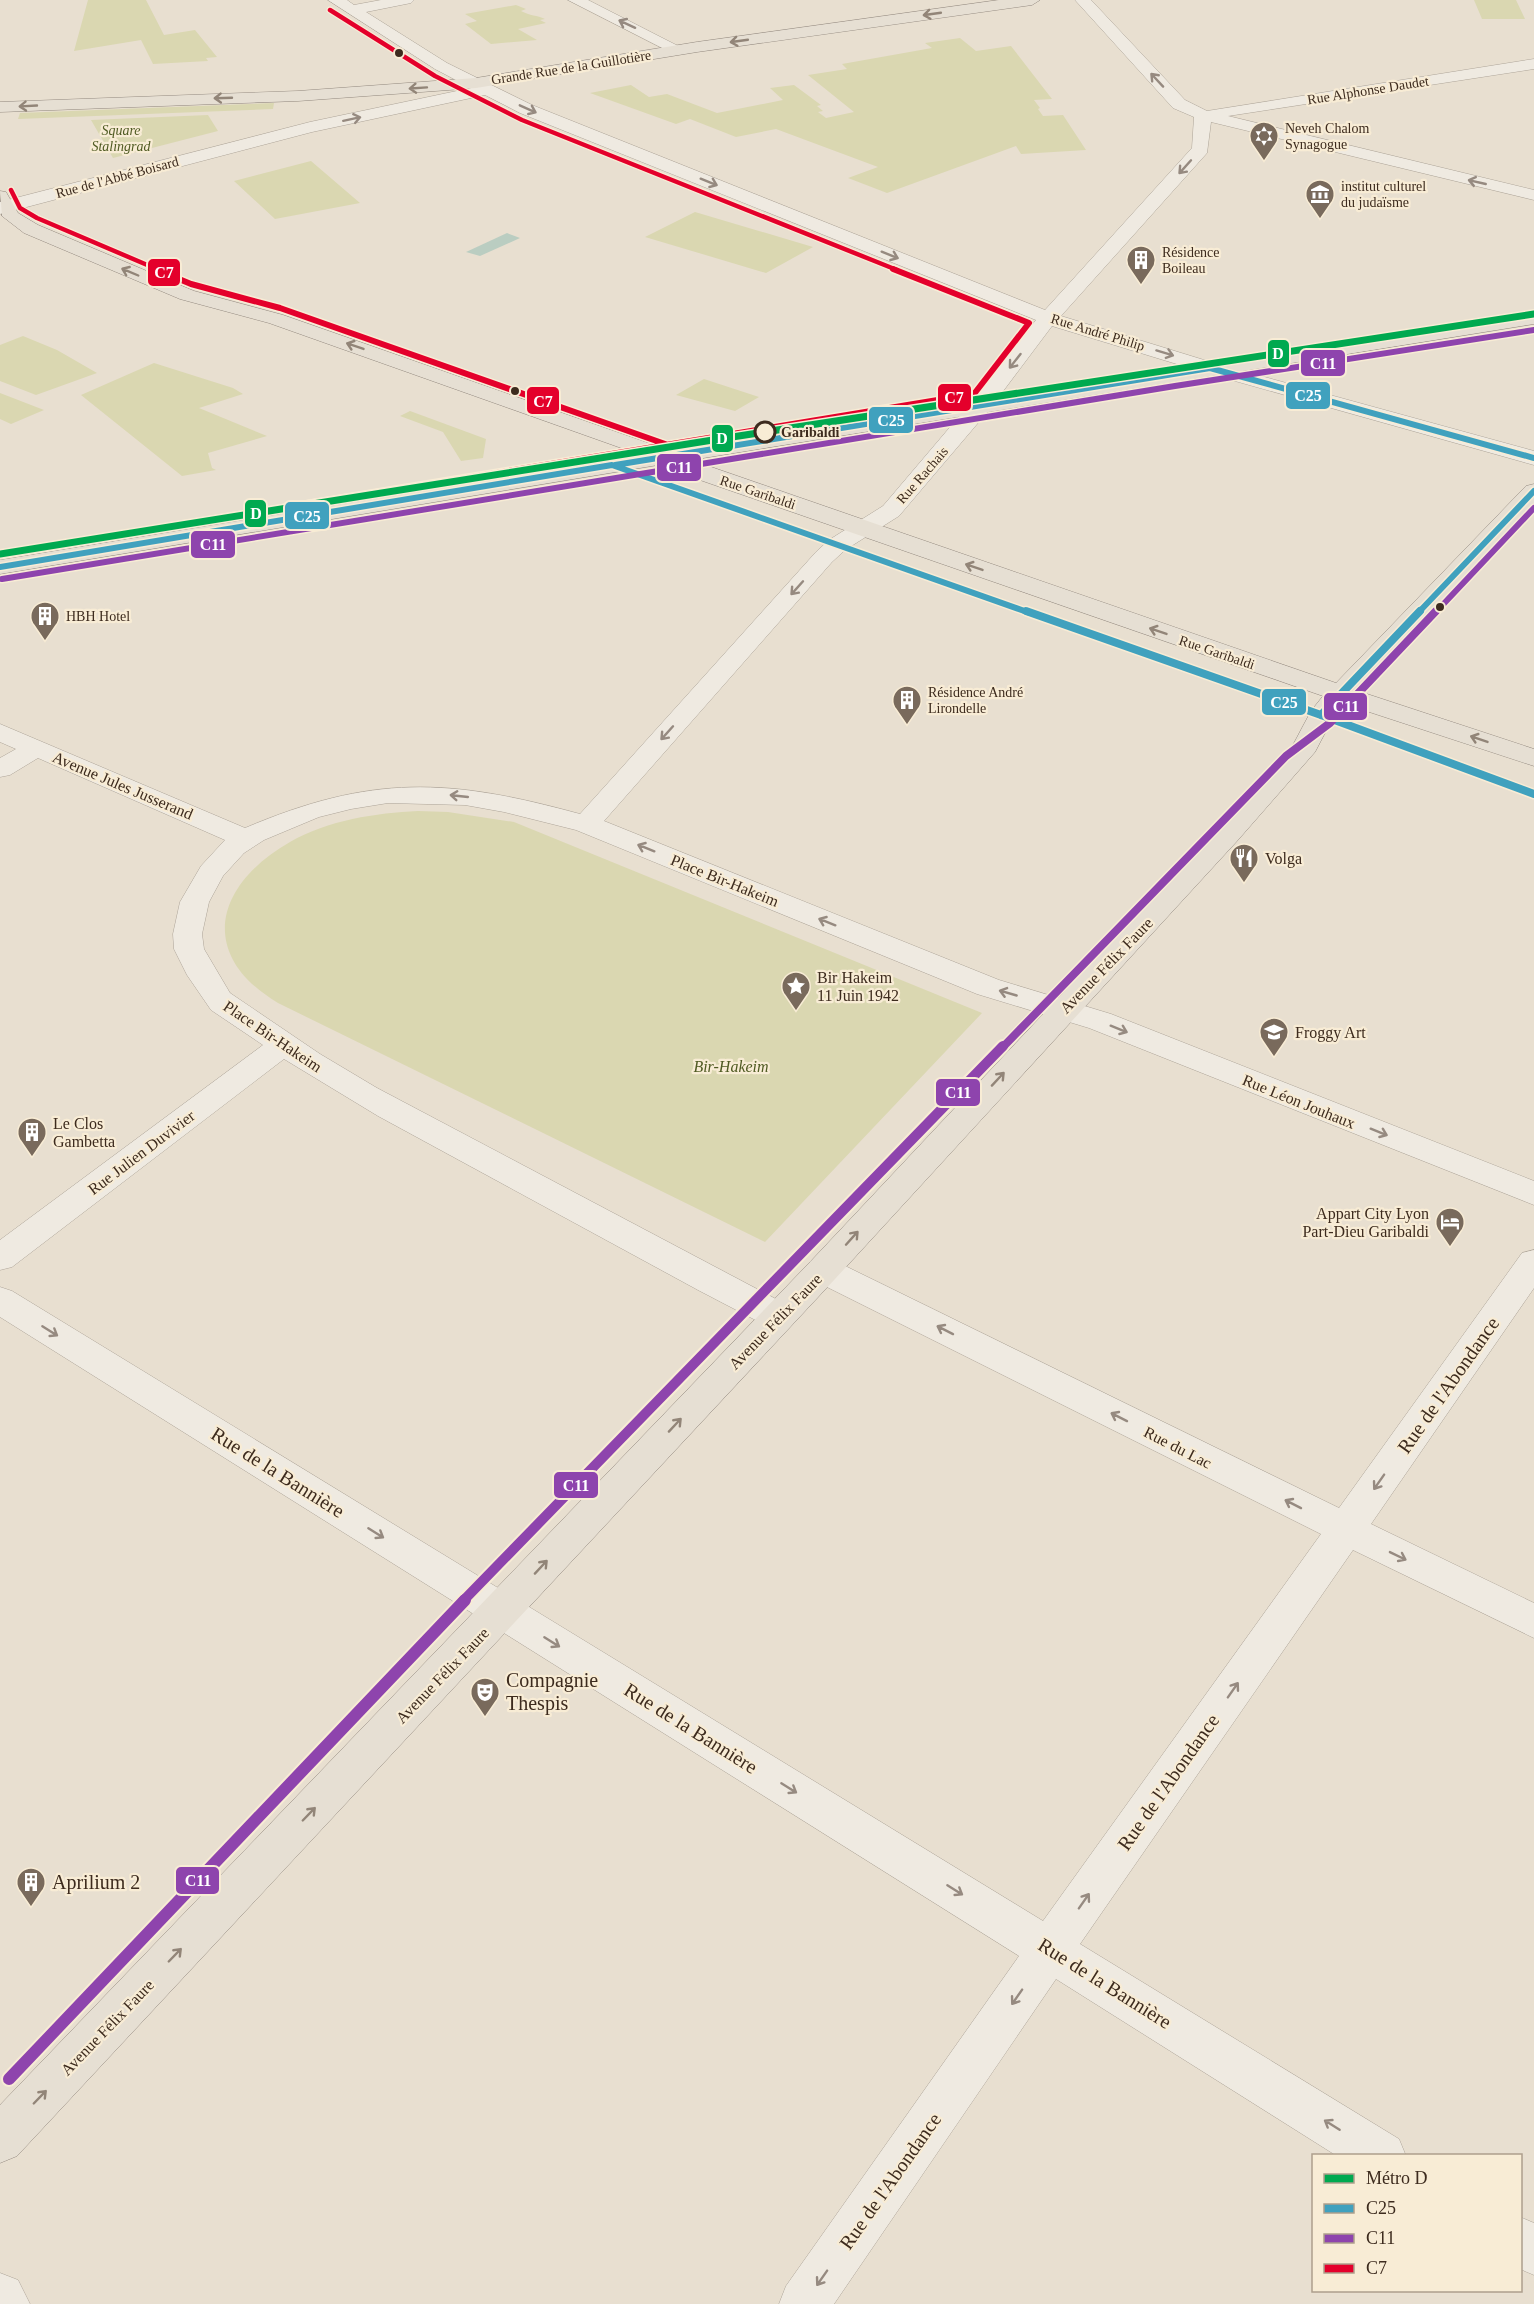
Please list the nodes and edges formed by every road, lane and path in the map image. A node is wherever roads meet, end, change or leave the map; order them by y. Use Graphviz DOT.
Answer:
graph roads {
  1 [pos="336,0"];
  2 [pos="406,0"];
  3 [pos="576,0"];
  4 [pos="1032,0"];
  5 [pos="1083,0"];
  6 [pos="351,10"];
  7 [pos="678,50"];
  8 [pos="1534,64"];
  9 [pos="482,86"];
  10 [pos="298,96"];
  11 [pos="0,107"];
  12 [pos="1203,115"];
  13 [pos="309,127"];
  14 [pos="234,146"];
  15 [pos="1534,195"];
  16 [pos="2,203"];
  17 [pos="1048,318"];
  18 [pos="1534,318"];
  19 [pos="1210,368"];
  20 [pos="981,405"];
  21 [pos="667,457"];
  22 [pos="1534,458"];
  23 [pos="1534,491"];
  24 [pos="864,529"];
  25 [pos="0,567"];
  26 [pos="1341,693"];
  27 [pos="0,732"];
  28 [pos="36,748"];
  29 [pos="1534,758"];
  30 [pos="0,770"];
  31 [pos="586,824"];
  32 [pos="245,838"];
  33 [pos="1065,1008"];
  34 [pos="283,1045"];
  35 [pos="1534,1194"];
  36 [pos="0,1258"];
  37 [pos="1534,1263"];
  38 [pos="823,1270"];
  39 [pos="0,1300"];
  40 [pos="778,1316"];
  41 [pos="1346,1530"];
  42 [pos="502,1611"];
  43 [pos="1534,1622"];
  44 [pos="1050,1949"];
  45 [pos="0,2139"];
  46 [pos="1379,2154"];
  47 [pos="0,2298"];
  48 [pos="4,2304"];
  49 [pos="804,2304"];
  1 -- 6 [label="street, Rue André Philip"];
  2 -- 6 [label="street"];
  7 -- 3 [label="street, one-way"];
  4 -- 7 [label="main road, Grande Rue de la Guillotière, one-way"];
  12 -- 5 [label="street, one-way"];
  6 -- 9 [label="street, Rue André Philip"];
  7 -- 9 [label="main road, Grande Rue de la Guillotière"];
  8 -- 12 [label="street, Rue Alphonse Daudet"];
  9 -- 10 [label="main road, Grande Rue de la Guillotière, one-way"];
  13 -- 9 [label="street, Grande Rue de la Guillotière, one-way"];
  9 -- 17 [label="street, Rue André Philip, one-way"];
  10 -- 11 [label="main road, Grande Rue de la Guillotière, one-way"];
  10 -- 13 [label="street"];
  15 -- 12 [label="street, one-way"];
  12 -- 17 [label="street, Rue Rachais, one-way"];
  13 -- 14 [label="street, Grande Rue de la Guillotière"];
  14 -- 16 [label="street, Rue de l'Abbé Boisard"];
  21 -- 16 [label="main road, Rue Garibaldi, one-way"];
  17 -- 19 [label="street, Rue André Philip, one-way"];
  17 -- 20 [label="street, Rue Rachais, one-way"];
  18 -- 19 [label="main road"];
  19 -- 20 [label="main road"];
  19 -- 22 [label="street, Rue André Philip"];
  20 -- 21 [label="main road"];
  20 -- 24 [label="street, Rue Rachais"];
  21 -- 24 [label="main road, Rue Garibaldi"];
  21 -- 25 [label="main road"];
  23 -- 26 [label="main road, Avenue Félix Faure"];
  26 -- 24 [label="main road, Rue Garibaldi, one-way"];
  24 -- 31 [label="street, Rue Rachais, one-way"];
  29 -- 26 [label="main road, Rue Garibaldi, one-way"];
  26 -- 33 [label="main road, Avenue Félix Faure"];
  27 -- 28 [label="street, Avenue Jules Jusserand"];
  28 -- 30 [label="street"];
  28 -- 32 [label="street, Avenue Jules Jusserand"];
  31 -- 32 [label="street, Place Bir-Hakeim, one-way"];
  33 -- 31 [label="street, Place Bir-Hakeim, one-way"];
  32 -- 34 [label="street, Place Bir-Hakeim"];
  33 -- 35 [label="street, Rue Léon Jouhaux, one-way"];
  38 -- 33 [label="main road, Avenue Félix Faure, one-way"];
  34 -- 36 [label="street, Rue Julien Duvivier"];
  34 -- 40 [label="street, Place Bir-Hakeim"];
  37 -- 41 [label="street, Rue de l'Abondance, one-way"];
  38 -- 40 [label="main road, Avenue Félix Faure"];
  41 -- 38 [label="street, Rue du Lac, one-way"];
  39 -- 42 [label="street, Rue de la Bannière, one-way"];
  42 -- 40 [label="main road, Avenue Félix Faure, one-way"];
  41 -- 43 [label="street, Rue du Lac, one-way"];
  44 -- 41 [label="street, Rue de l'Abondance, one-way"];
  42 -- 44 [label="street, Rue de la Bannière, one-way"];
  45 -- 42 [label="main road, Avenue Félix Faure, one-way"];
  46 -- 44 [label="street, Rue de la Bannière, one-way"];
  44 -- 49 [label="street, Rue de l'Abondance, one-way"];
  47 -- 48 [label="street"];
}
